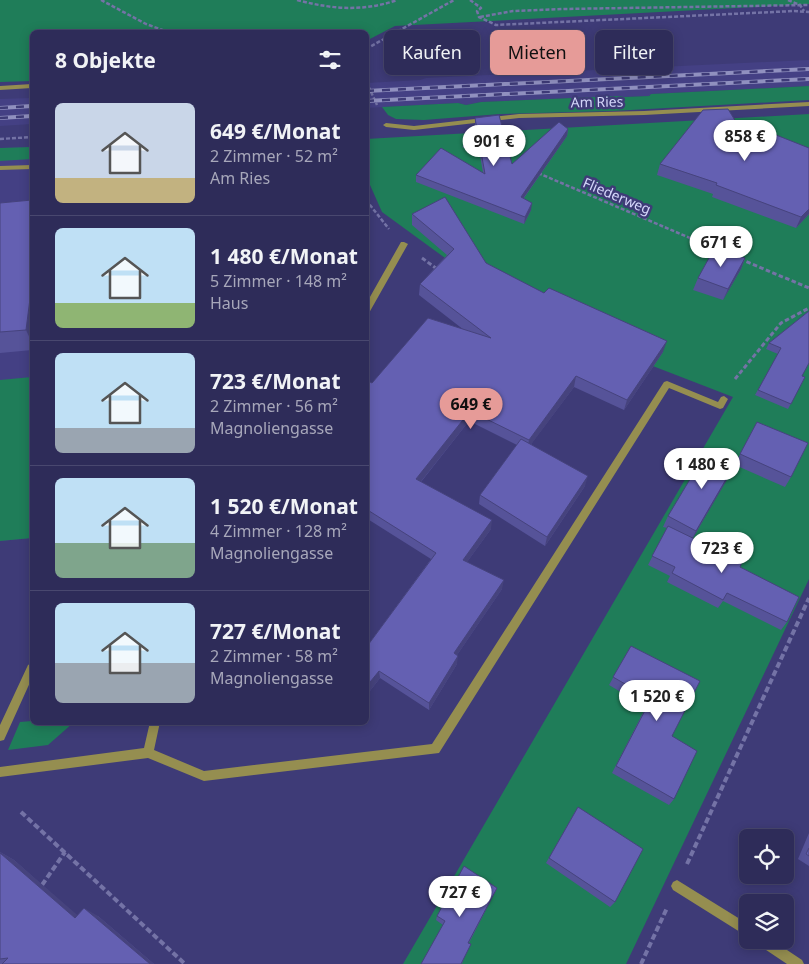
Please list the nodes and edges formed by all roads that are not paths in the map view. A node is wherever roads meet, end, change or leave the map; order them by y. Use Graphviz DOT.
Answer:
graph roads {
  1 [pos="30,86"];
  2 [pos="0,88"];
  3 [pos="809,104"];
  4 [pos="386,125"];
  5 [pos="30,167"];
  6 [pos="0,168"];
  7 [pos="404,244"];
  8 [pos="369,306"];
  9 [pos="724,399"];
  10 [pos="30,672"];
  11 [pos="155,725"];
  12 [pos="0,736"];
  13 [pos="148,753"];
  14 [pos="0,772"];
  15 [pos="677,886"];
  16 [pos="739,925"];
  17 [pos="775,949"];
  18 [pos="798,964"];
  1 -- 2 [label="lane"];
  3 -- 4 [label="street, Am Ries"];
  5 -- 6 [label="street"];
  7 -- 8 [label="street"];
  9 -- 13 [label="street"];
  10 -- 12 [label="street"];
  11 -- 13 [label="street"];
  13 -- 14 [label="street"];
  15 -- 16 [label="street"];
  17 -- 18 [label="street"];
}
